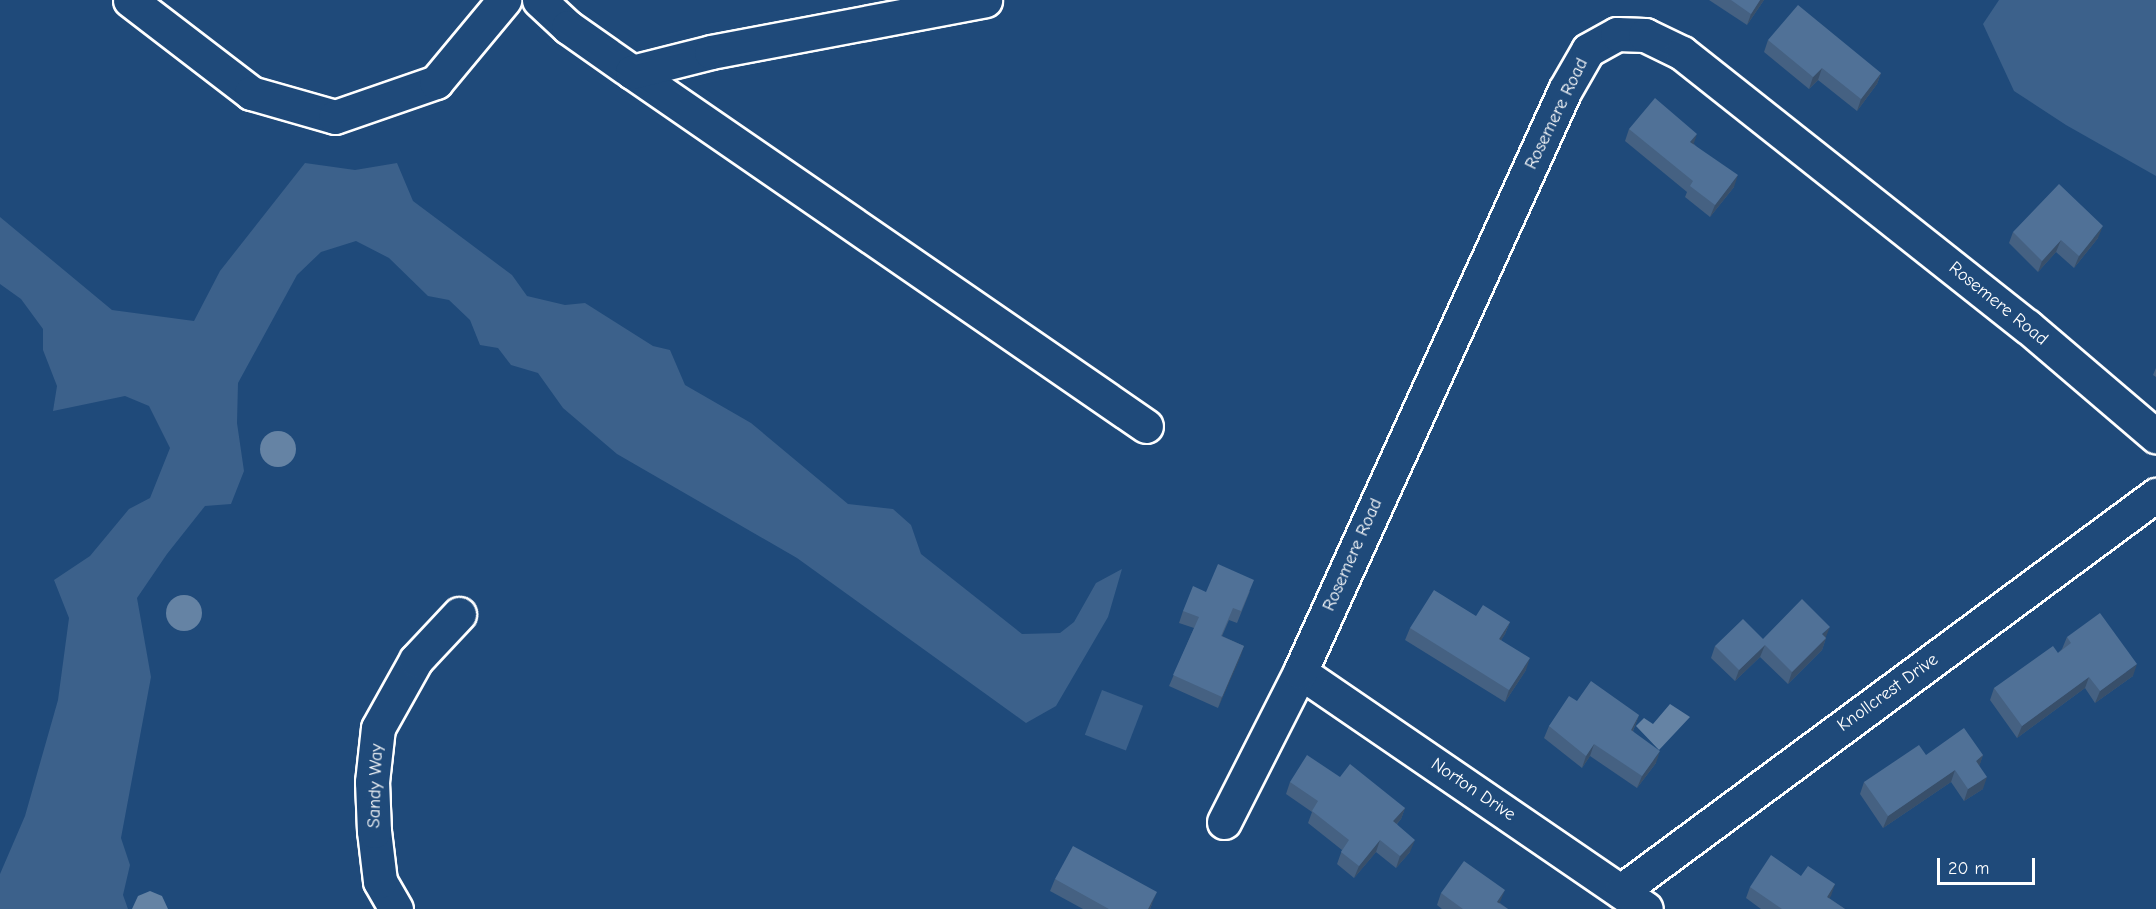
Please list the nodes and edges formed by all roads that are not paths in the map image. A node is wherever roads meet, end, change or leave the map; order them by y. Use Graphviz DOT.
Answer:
graph roads {
  1 [pos="130,0"];
  2 [pos="504,0"];
  3 [pos="539,0"];
  4 [pos="985,0"];
  5 [pos="632,72"];
  6 [pos="1146,426"];
  7 [pos="2156,436"];
  8 [pos="2156,495"];
  9 [pos="459,614"];
  10 [pos="1300,672"];
  11 [pos="1224,822"];
  12 [pos="1634,900"];
  13 [pos="396,909"];
  1 -- 2 [label="street"];
  3 -- 5 [label="street"];
  4 -- 5 [label="street"];
  5 -- 6 [label="street"];
  7 -- 10 [label="street, Rosemere Road"];
  8 -- 12 [label="street, Knollcrest Drive"];
  9 -- 13 [label="street, Sandy Way"];
  10 -- 11 [label="street, Rosemere Road"];
  10 -- 12 [label="street, Norton Drive"];
}
